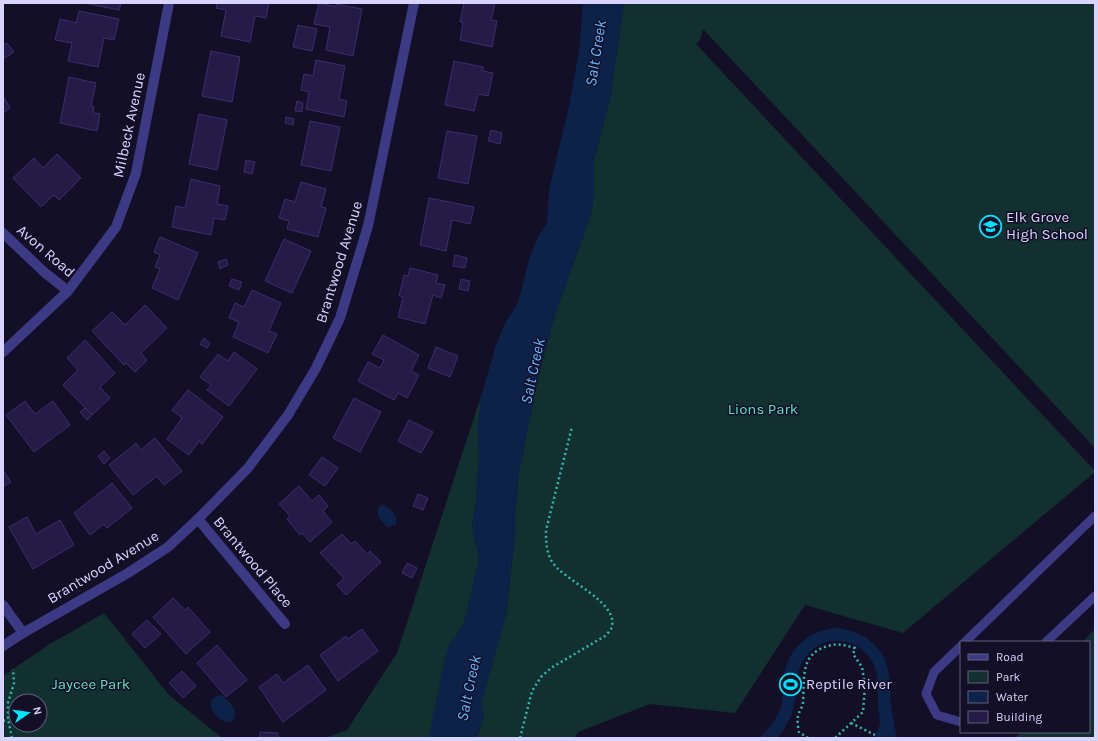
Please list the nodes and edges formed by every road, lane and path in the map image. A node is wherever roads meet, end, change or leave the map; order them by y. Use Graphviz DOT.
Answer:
graph roads {
  1 [pos="169,3"];
  2 [pos="414,3"];
  3 [pos="3,233"];
  4 [pos="68,291"];
  5 [pos="3,352"];
  6 [pos="572,428"];
  7 [pos="1095,516"];
  8 [pos="198,518"];
  9 [pos="1095,596"];
  10 [pos="3,605"];
  11 [pos="285,624"];
  12 [pos="23,633"];
  13 [pos="966,641"];
  14 [pos="1047,641"];
  15 [pos="3,646"];
  16 [pos="960,647"];
  17 [pos="13,669"];
  18 [pos="11,693"];
  19 [pos="8,719"];
  20 [pos="3,721"];
  21 [pos="960,722"];
  22 [pos="851,723"];
  23 [pos="875,735"];
  24 [pos="520,738"];
  25 [pos="808,738"];
  26 [pos="835,738"];
  1 -- 4 [label="street, Milbeck Avenue"];
  2 -- 8 [label="street, Brantwood Avenue"];
  3 -- 4 [label="street, Avon Road"];
  4 -- 5 [label="street, Milbeck Avenue"];
  6 -- 24 [label="path"];
  7 -- 13 [label="lane"];
  8 -- 11 [label="street, Brantwood Place"];
  8 -- 12 [label="street, Brantwood Avenue"];
  9 -- 14 [label="lane"];
  10 -- 12 [label="street"];
  12 -- 15 [label="street, Brantwood Avenue"];
  16 -- 21 [label="lane"];
  17 -- 18 [label="path"];
  19 -- 20 [label="path"];
  22 -- 23 [label="path"];
  22 -- 25 [label="path"];
  22 -- 26 [label="path"];
}
